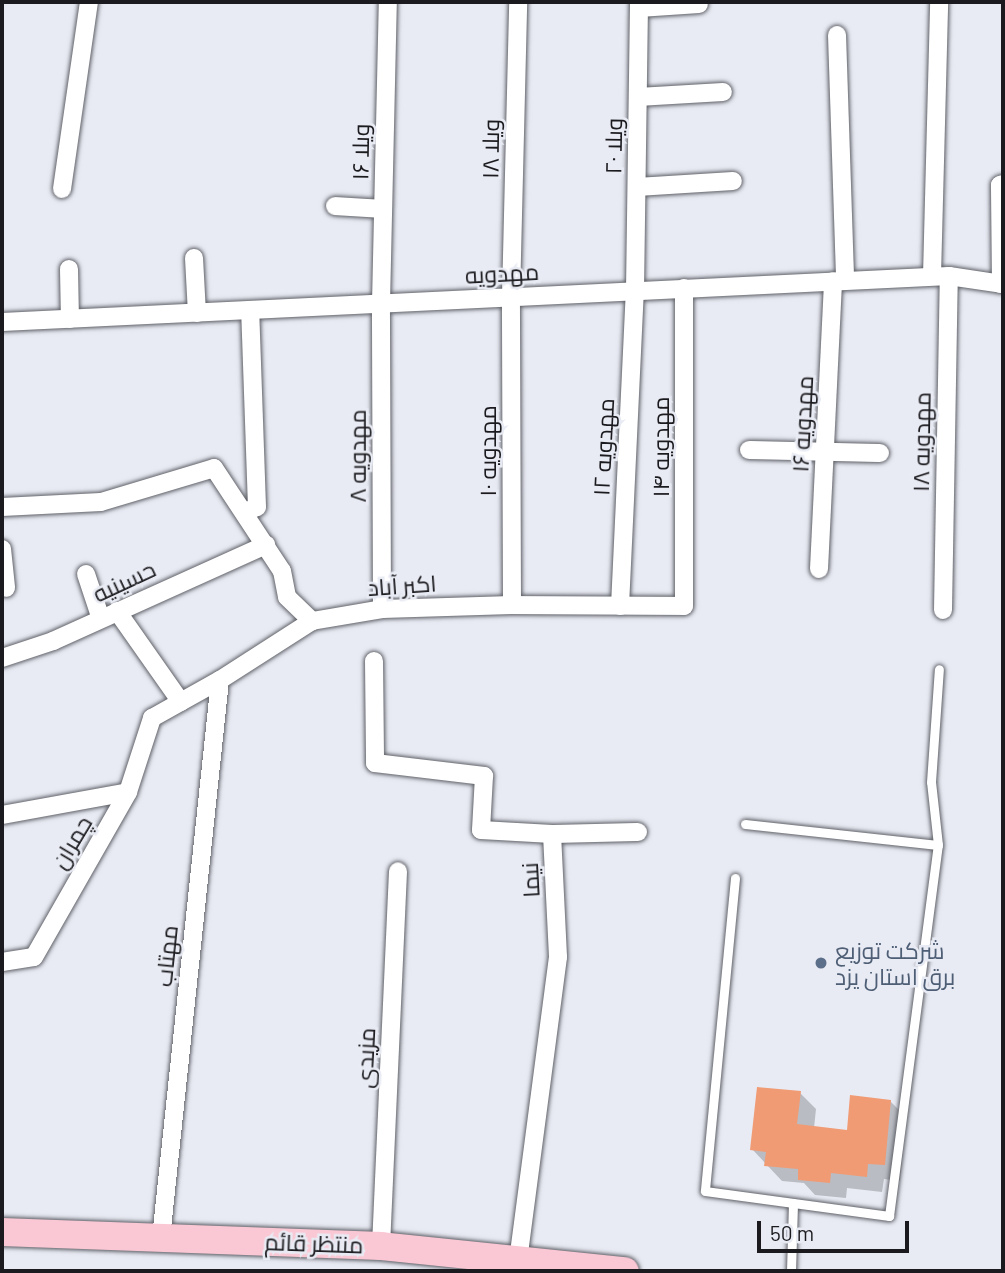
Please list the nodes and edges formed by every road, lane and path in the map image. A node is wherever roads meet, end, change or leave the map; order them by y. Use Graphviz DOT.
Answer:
graph roads {
  1 [pos="89,2"];
  2 [pos="388,2"];
  3 [pos="518,2"];
  4 [pos="939,2"];
  5 [pos="699,4"];
  6 [pos="639,5"];
  7 [pos="837,35"];
  8 [pos="723,92"];
  9 [pos="638,97"];
  10 [pos="733,181"];
  11 [pos="1003,184"];
  12 [pos="636,187"];
  13 [pos="62,189"];
  14 [pos="335,206"];
  15 [pos="383,209"];
  16 [pos="194,257"];
  17 [pos="69,269"];
  18 [pos="941,276"];
  19 [pos="839,281"];
  20 [pos="1002,284"];
  21 [pos="684,288"];
  22 [pos="635,291"];
  23 [pos="511,297"];
  24 [pos="381,303"];
  25 [pos="250,310"];
  26 [pos="197,313"];
  27 [pos="70,319"];
  28 [pos="2,322"];
  29 [pos="749,450"];
  30 [pos="825,452"];
  31 [pos="880,453"];
  32 [pos="2,507"];
  33 [pos="245,512"];
  34 [pos="266,545"];
  35 [pos="2,549"];
  36 [pos="820,569"];
  37 [pos="86,574"];
  38 [pos="6,588"];
  39 [pos="512,605"];
  40 [pos="620,606"];
  41 [pos="684,606"];
  42 [pos="382,609"];
  43 [pos="943,610"];
  44 [pos="109,615"];
  45 [pos="312,621"];
  46 [pos="2,658"];
  47 [pos="374,662"];
  48 [pos="939,668"];
  49 [pos="220,680"];
  50 [pos="181,702"];
  51 [pos="152,718"];
  52 [pos="128,792"];
  53 [pos="2,815"];
  54 [pos="745,824"];
  55 [pos="638,832"];
  56 [pos="552,834"];
  57 [pos="938,845"];
  58 [pos="398,871"];
  59 [pos="735,878"];
  60 [pos="2,962"];
  61 [pos="793,1203"];
  62 [pos="2,1232"];
  63 [pos="161,1238"];
  64 [pos="381,1246"];
  65 [pos="518,1259"];
  66 [pos="625,1271"];
  67 [pos="791,1271"];
  1 -- 13 [label="street"];
  2 -- 15 [label="street, ویلا ۱۶"];
  3 -- 23 [label="street, ویلا ۱۸"];
  4 -- 18 [label="street, مهدویه ۱۸"];
  5 -- 6 [label="street"];
  6 -- 9 [label="street, ویلا ۲۰"];
  7 -- 19 [label="street, مهدویه ۱۶"];
  8 -- 9 [label="street"];
  9 -- 12 [label="street, ویلا ۲۰"];
  10 -- 12 [label="street"];
  11 -- 20 [label="street"];
  12 -- 22 [label="street, ویلا ۲۰"];
  14 -- 15 [label="street"];
  15 -- 24 [label="street, ویلا ۱۶"];
  16 -- 26 [label="street"];
  17 -- 27 [label="street"];
  18 -- 19 [label="street, مهدویه"];
  18 -- 20 [label="street, مهدویه"];
  18 -- 43 [label="street, مهدویه ۱۸"];
  19 -- 21 [label="street, مهدویه"];
  19 -- 30 [label="street, مهدویه ۱۶"];
  21 -- 22 [label="street, مهدویه"];
  21 -- 41 [label="street, مهدویه ۱۴"];
  22 -- 23 [label="street, مهدویه"];
  22 -- 40 [label="street, مهدویه ۱۲"];
  23 -- 24 [label="street, مهدویه"];
  23 -- 39 [label="street, مهدویه ۱۰"];
  24 -- 25 [label="street, مهدویه"];
  24 -- 42 [label="street, مهدویه ۸"];
  25 -- 26 [label="street, مهدویه"];
  25 -- 33 [label="street"];
  26 -- 27 [label="street, مهدویه"];
  27 -- 28 [label="street, مهدویه"];
  29 -- 30 [label="street"];
  30 -- 31 [label="street"];
  30 -- 36 [label="street, مهدویه ۱۶"];
  32 -- 33 [label="street"];
  33 -- 34 [label="street"];
  34 -- 44 [label="street, حسینیه"];
  34 -- 45 [label="street"];
  35 -- 38 [label="street"];
  37 -- 44 [label="street"];
  39 -- 40 [label="street, اکبر آباد"];
  39 -- 42 [label="street, اکبر آباد"];
  40 -- 41 [label="street, اکبر آباد"];
  42 -- 45 [label="street, اکبر آباد"];
  44 -- 46 [label="street, حسینیه"];
  44 -- 50 [label="street"];
  45 -- 49 [label="street, اکبر آباد"];
  47 -- 56 [label="street, نیما"];
  48 -- 57 [label="lane"];
  49 -- 50 [label="street, اکبر آباد"];
  49 -- 63 [label="street, مهتاب"];
  50 -- 51 [label="street, اکبر آباد"];
  51 -- 52 [label="street, چمران"];
  52 -- 53 [label="street"];
  52 -- 60 [label="street, چمران"];
  54 -- 57 [label="lane"];
  55 -- 56 [label="street"];
  56 -- 65 [label="street, نیما"];
  57 -- 61 [label="lane"];
  58 -- 64 [label="street, مزیدی"];
  59 -- 61 [label="lane"];
  61 -- 67 [label="lane"];
  62 -- 63 [label="main road, منتظر قائم"];
  63 -- 64 [label="main road, منتظر قائم"];
  64 -- 65 [label="main road, منتظر قائم"];
  65 -- 66 [label="main road, منتظر قائم"];
}
